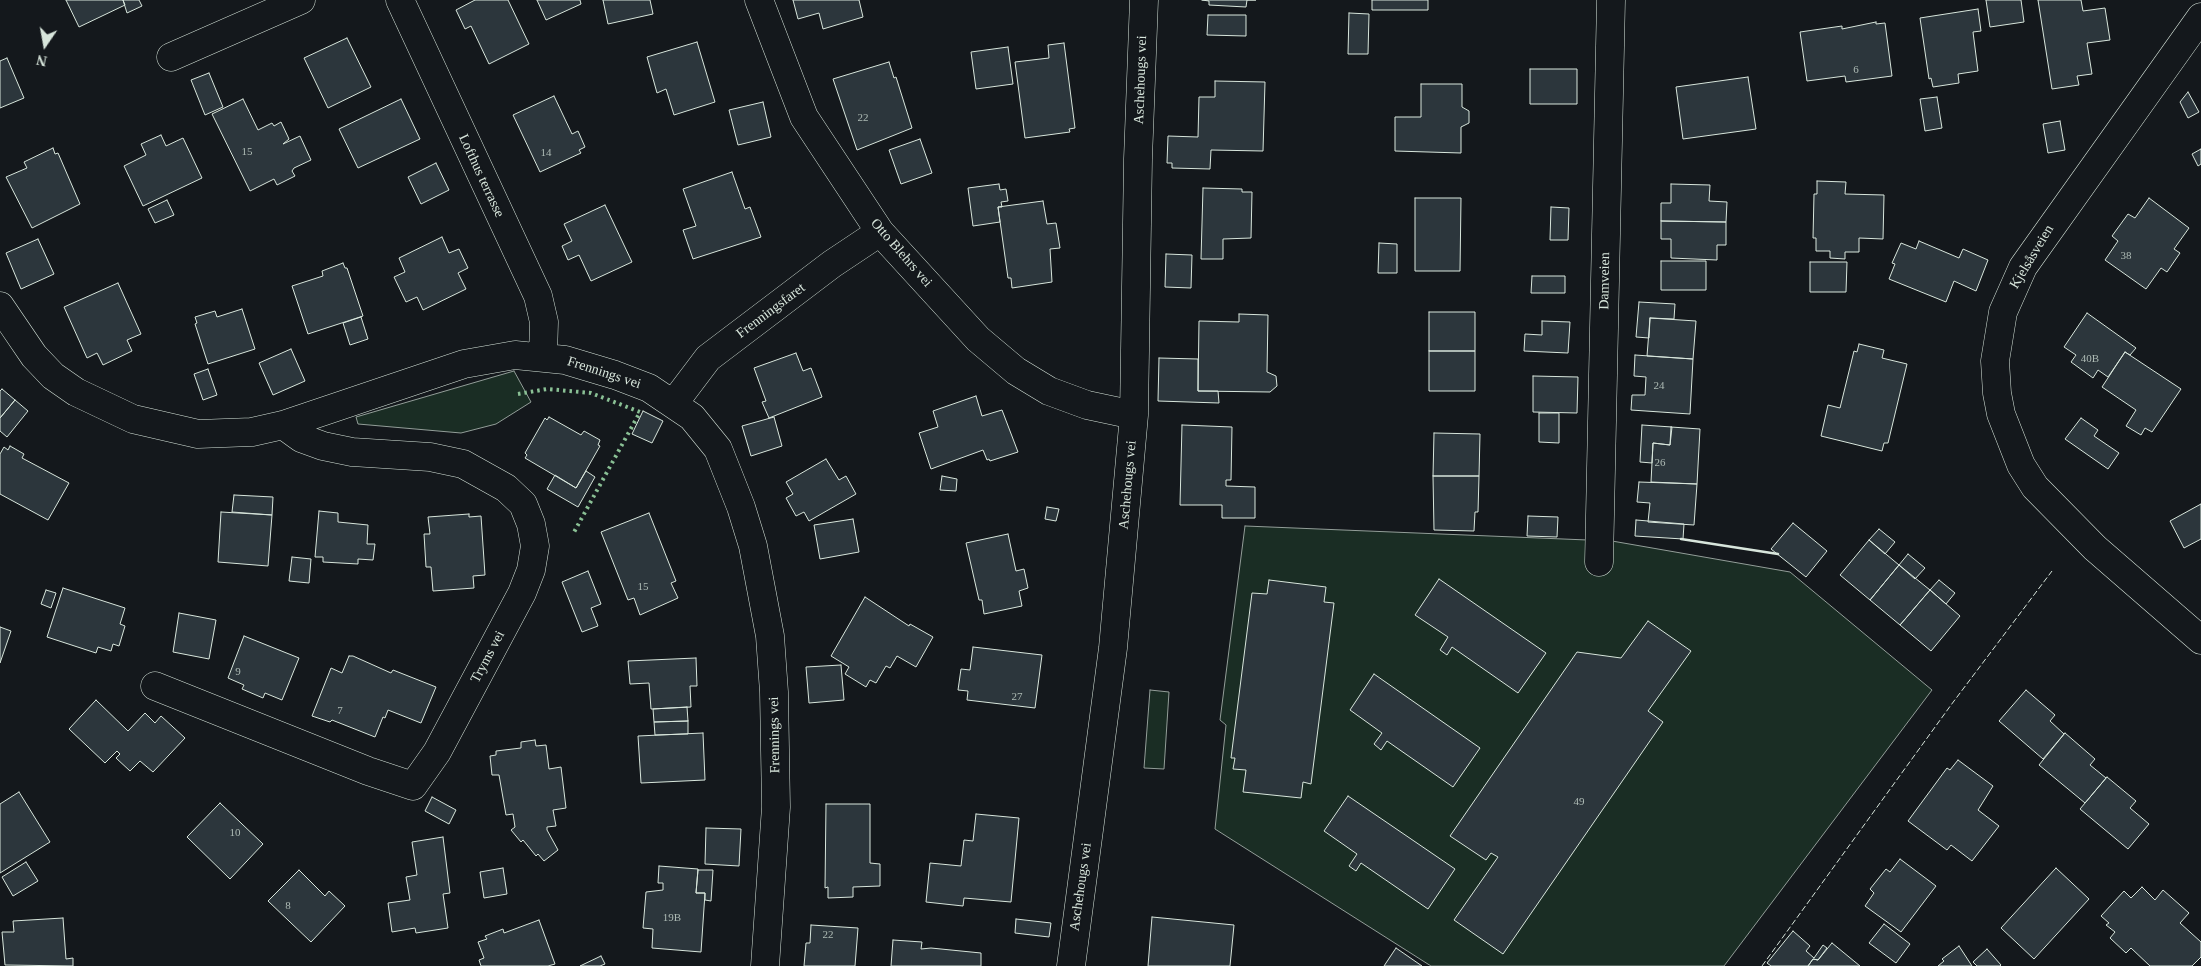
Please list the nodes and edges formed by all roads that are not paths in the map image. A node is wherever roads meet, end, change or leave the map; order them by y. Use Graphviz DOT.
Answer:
graph roads {
  1 [pos="301,0"];
  2 [pos="400,0"];
  3 [pos="759,0"];
  4 [pos="1144,0"];
  5 [pos="1611,0"];
  6 [pos="2201,18"];
  7 [pos="171,57"];
  8 [pos="880,232"];
  9 [pos="0,306"];
  10 [pos="543,356"];
  11 [pos="674,403"];
  12 [pos="1134,415"];
  13 [pos="283,426"];
  14 [pos="1599,562"];
  15 [pos="2201,640"];
  16 [pos="155,686"];
  17 [pos="765,966"];
  18 [pos="1071,966"];
  1 -- 7 [label="street"];
  2 -- 10 [label="street, Lofthus terrasse"];
  3 -- 8 [label="street, Otto Blehrs vei"];
  4 -- 12 [label="street, Aschehougs vei"];
  5 -- 14 [label="street, Damveien"];
  6 -- 15 [label="street, Kjelsåsveien"];
  8 -- 11 [label="street, Frenningsfaret"];
  8 -- 12 [label="street, Otto Blehrs vei"];
  9 -- 13 [label="street, Frennings vei"];
  10 -- 11 [label="street, Frennings vei"];
  10 -- 13 [label="street, Frennings vei"];
  11 -- 17 [label="street, Frennings vei"];
  12 -- 18 [label="street, Aschehougs vei"];
  13 -- 16 [label="street, Tryms vei"];
}
